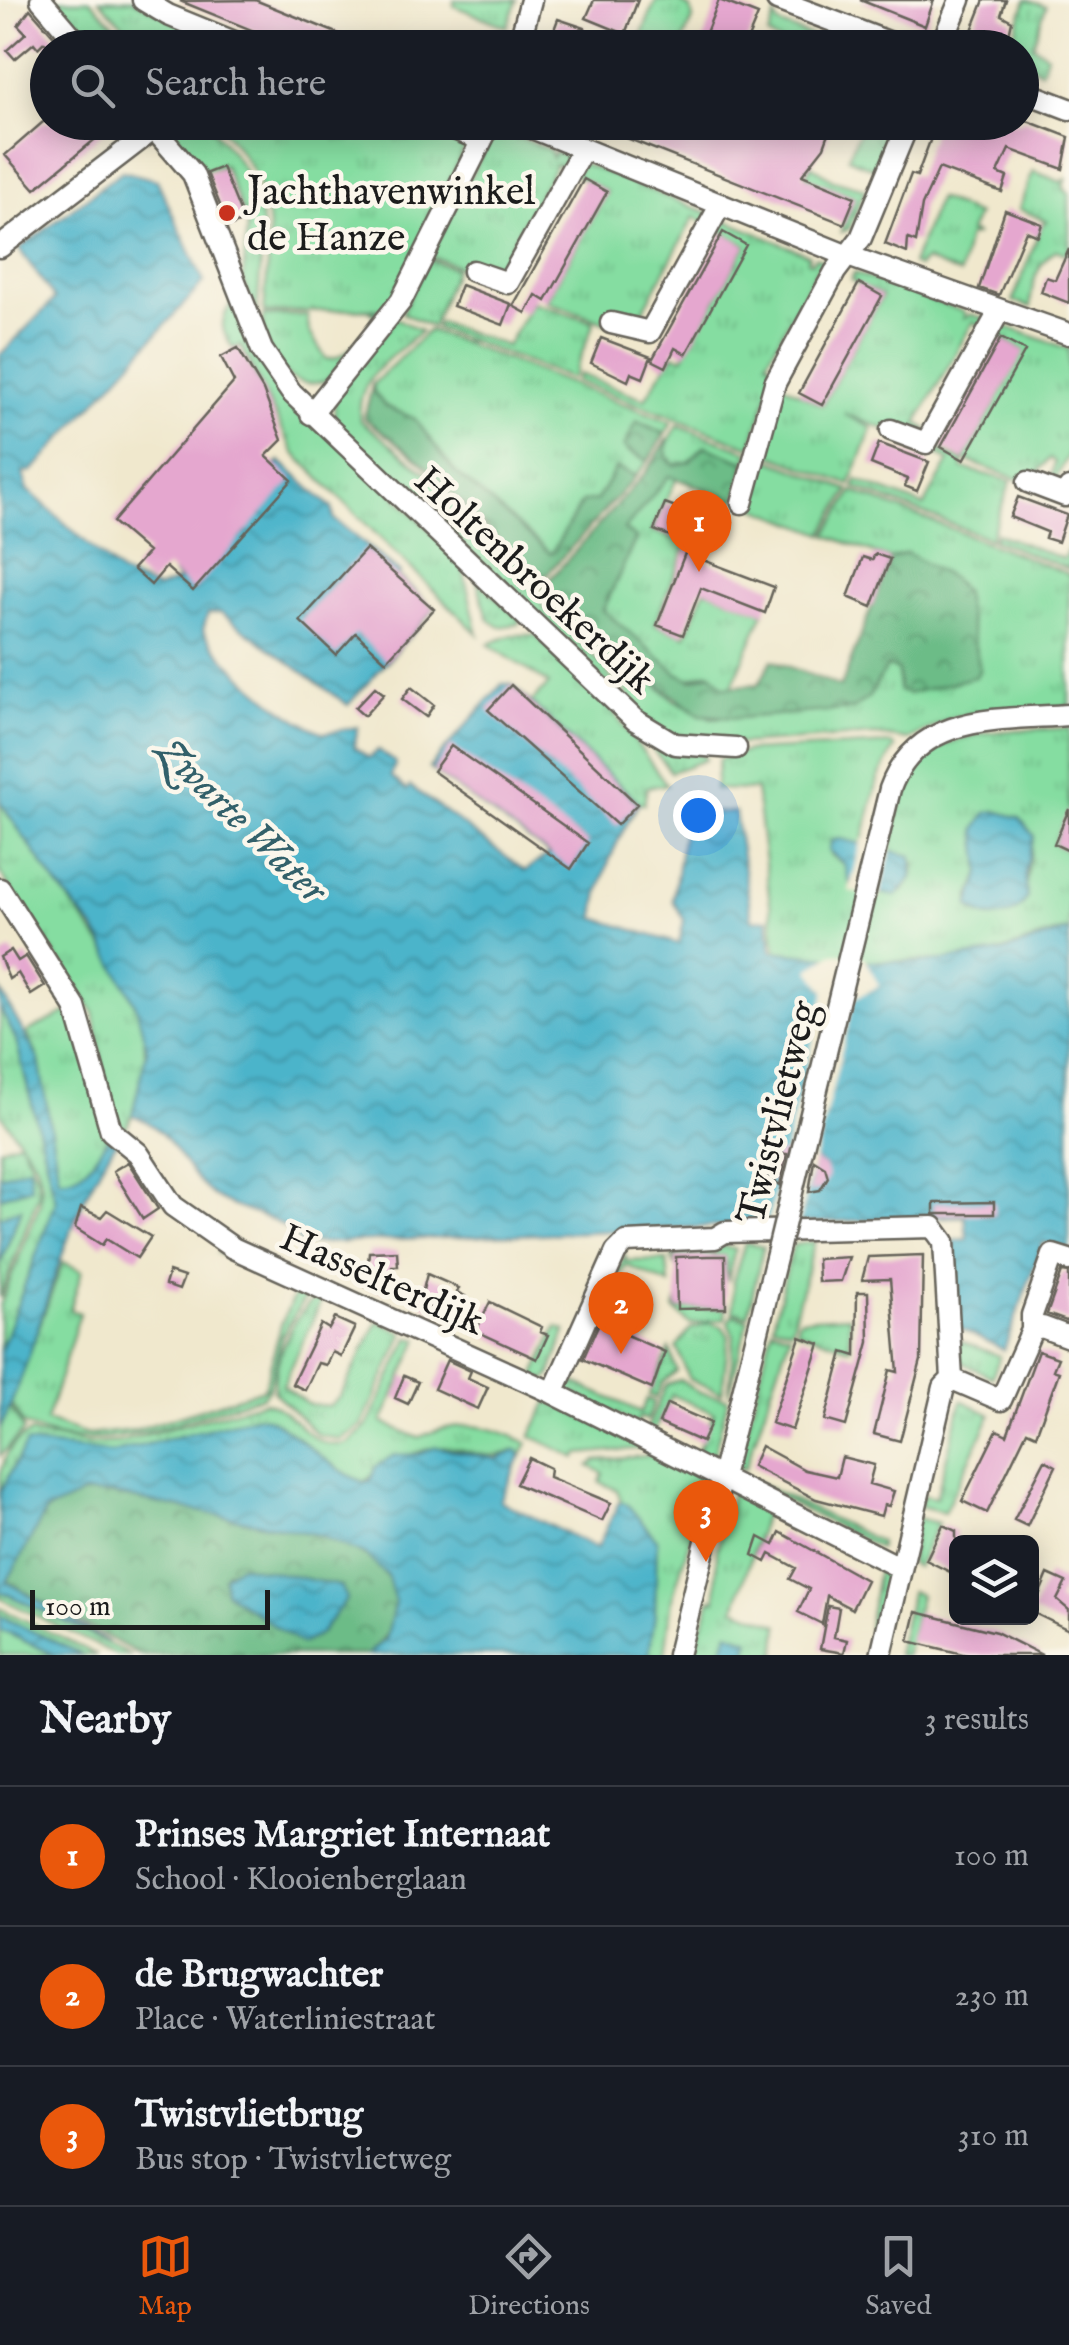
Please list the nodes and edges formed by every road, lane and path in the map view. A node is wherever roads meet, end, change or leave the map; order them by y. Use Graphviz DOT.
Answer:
graph roads {
  1 [pos="40,0"];
  2 [pos="143,0"];
  3 [pos="531,0"];
  4 [pos="778,0"];
  5 [pos="960,0"];
  6 [pos="66,30"];
  7 [pos="205,30"];
  8 [pos="523,30"];
  9 [pos="857,30"];
  10 [pos="948,30"];
  11 [pos="1039,98"];
  12 [pos="1069,109"];
  13 [pos="134,140"];
  14 [pos="163,140"];
  15 [pos="482,140"];
  16 [pos="560,140"];
  17 [pos="902,140"];
  18 [pos="583,150"];
  19 [pos="721,204"];
  20 [pos="0,247"];
  21 [pos="848,256"];
  22 [pos="473,271"];
  23 [pos="1000,310"];
  24 [pos="610,323"];
  25 [pos="1069,334"];
  26 [pos="311,414"];
  27 [pos="891,430"];
  28 [pos="1028,482"];
  29 [pos="1069,488"];
  30 [pos="742,503"];
  31 [pos="1069,714"];
  32 [pos="736,748"];
  33 [pos="0,889"];
  34 [pos="1069,1260"];
  35 [pos="1032,1330"];
  36 [pos="1069,1337"];
  37 [pos="952,1378"];
  38 [pos="553,1393"];
  39 [pos="722,1476"];
  40 [pos="899,1567"];
  41 [pos="678,1655"];
  42 [pos="881,1655"];
  1 -- 6 [label="street"];
  2 -- 7 [label="street"];
  3 -- 8 [label="street"];
  4 -- 9 [label="street"];
  5 -- 10 [label="street"];
  11 -- 12 [label="street"];
  13 -- 20 [label="street, Holtenbroekerdijk"];
  14 -- 26 [label="street, Holtenbroekerdijk"];
  15 -- 26 [label="street"];
  16 -- 18 [label="street"];
  17 -- 21 [label="street"];
  18 -- 19 [label="street"];
  18 -- 22 [label="street"];
  19 -- 21 [label="street"];
  19 -- 24 [label="street"];
  21 -- 23 [label="street"];
  21 -- 30 [label="street"];
  23 -- 25 [label="street"];
  23 -- 27 [label="street"];
  26 -- 32 [label="street, Holtenbroekerdijk"];
  28 -- 29 [label="street"];
  31 -- 39 [label="street, Twistvlietweg, bridge"];
  33 -- 38 [label="street, Hasselterdijk"];
  34 -- 35 [label="street"];
  35 -- 36 [label="street"];
  35 -- 37 [label="street"];
  37 -- 38 [label="street"];
  37 -- 40 [label="street"];
  38 -- 39 [label="street, Hasselterdijk"];
  39 -- 40 [label="street, Hasselterdijk"];
  39 -- 41 [label="street, Twistvlietweg"];
  40 -- 42 [label="street"];
}
